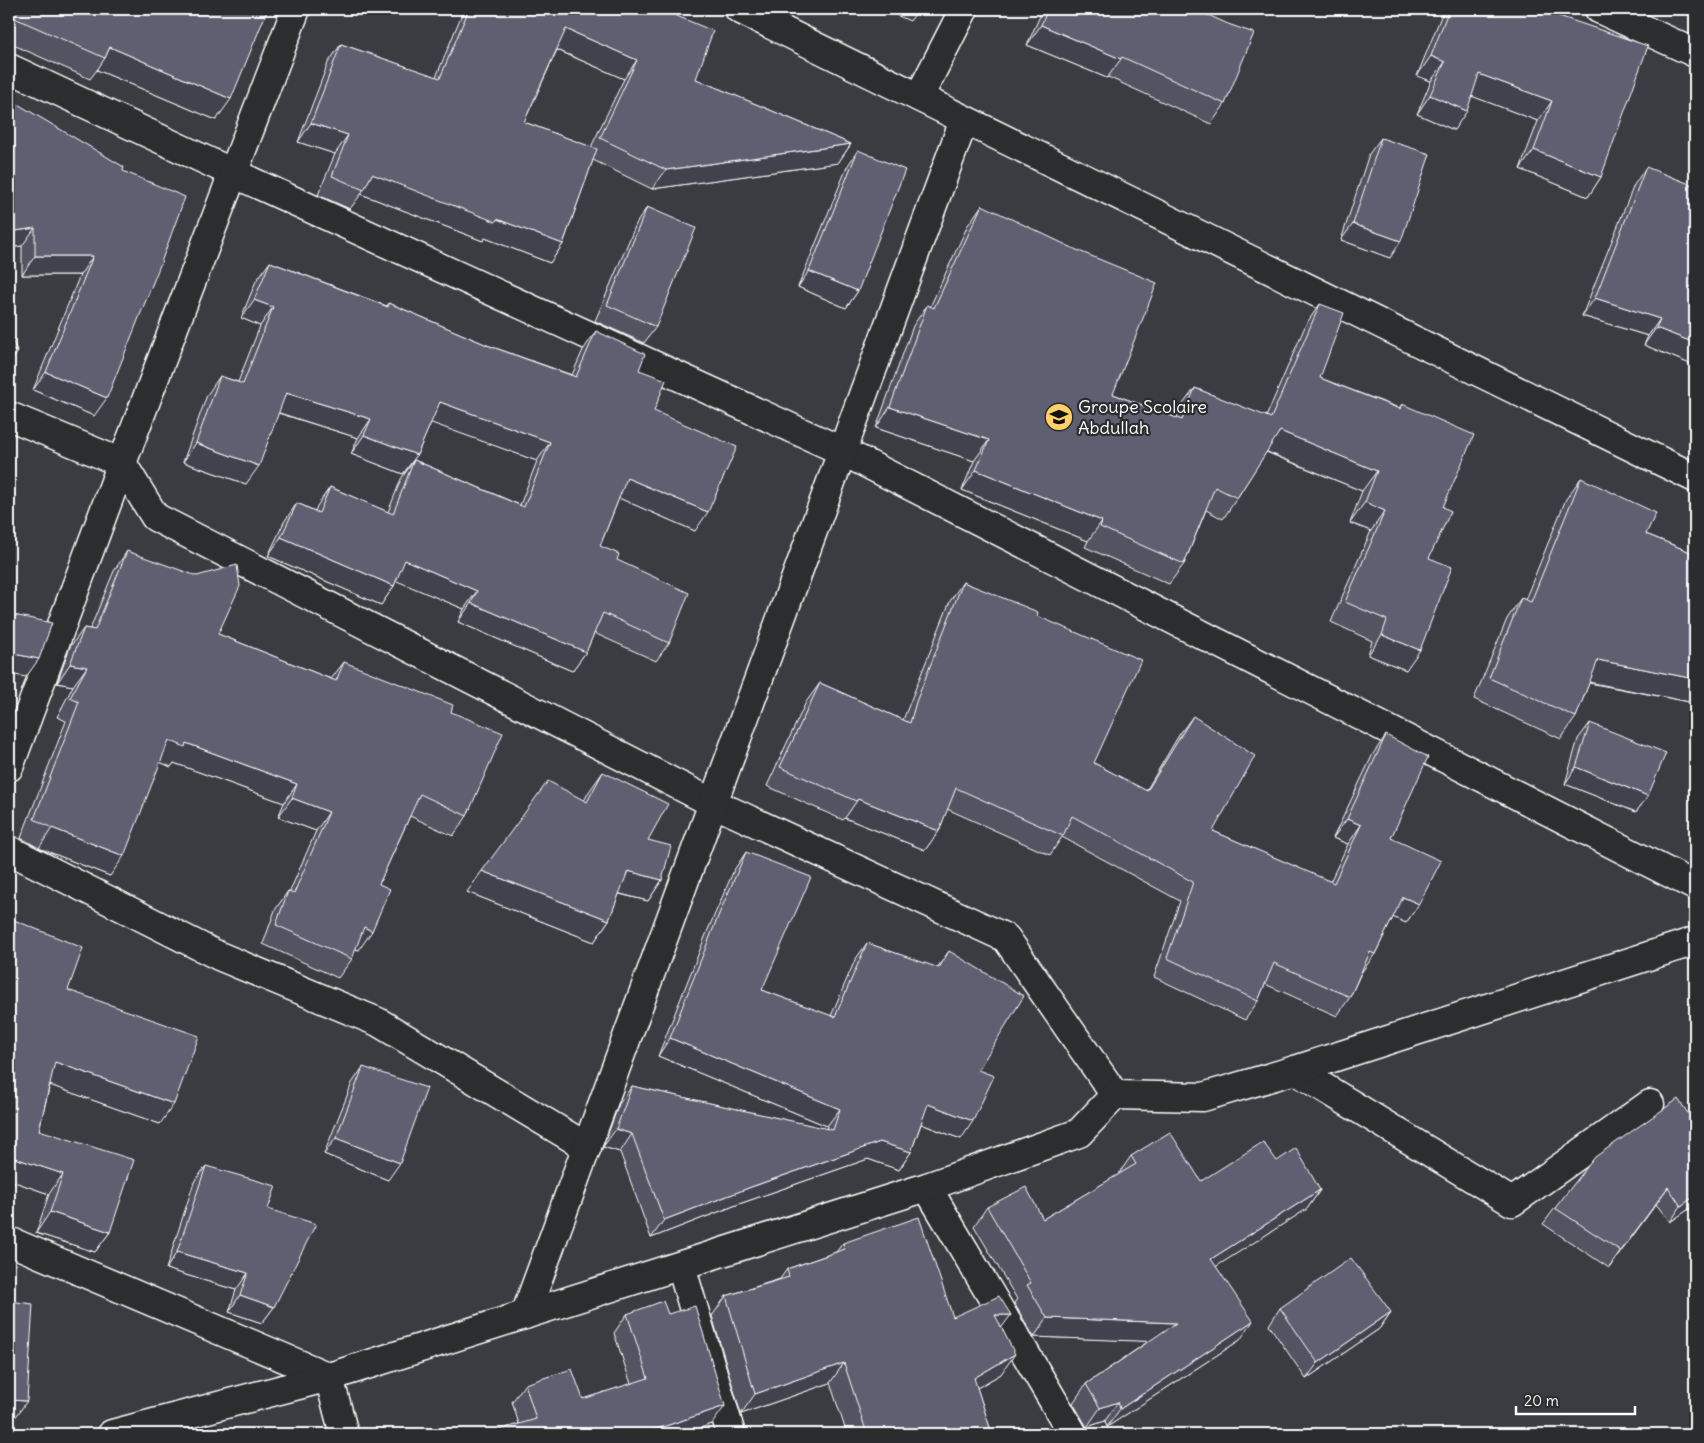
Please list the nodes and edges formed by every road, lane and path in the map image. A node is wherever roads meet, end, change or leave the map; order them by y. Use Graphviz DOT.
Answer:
graph roads {
  1 [pos="296,9"];
  2 [pos="739,9"];
  3 [pos="964,9"];
  4 [pos="1599,9"];
  5 [pos="1695,53"];
  6 [pos="9,68"];
  7 [pos="918,97"];
  8 [pos="964,120"];
  9 [pos="233,173"];
  10 [pos="9,416"];
  11 [pos="842,451"];
  12 [pos="122,463"];
  13 [pos="1695,478"];
  14 [pos="9,767"];
  15 [pos="713,803"];
  16 [pos="9,850"];
  17 [pos="1695,886"];
  18 [pos="1695,941"];
  19 [pos="1295,1070"];
  20 [pos="1115,1095"];
  21 [pos="1650,1104"];
  22 [pos="587,1147"];
  23 [pos="928,1187"];
  24 [pos="9,1241"];
  25 [pos="680,1266"];
  26 [pos="525,1315"];
  27 [pos="328,1377"];
  28 [pos="112,1434"];
  29 [pos="344,1434"];
  30 [pos="731,1434"];
  31 [pos="1073,1434"];
  1 -- 9 [label="street"];
  2 -- 7 [label="street"];
  3 -- 7 [label="street"];
  4 -- 5 [label="street"];
  6 -- 9 [label="street"];
  7 -- 8 [label="street"];
  8 -- 11 [label="street"];
  8 -- 13 [label="street"];
  9 -- 11 [label="street"];
  9 -- 12 [label="street"];
  10 -- 12 [label="street"];
  11 -- 15 [label="street"];
  11 -- 17 [label="street"];
  12 -- 14 [label="street"];
  12 -- 15 [label="street"];
  15 -- 20 [label="street"];
  15 -- 22 [label="street"];
  16 -- 22 [label="street"];
  18 -- 19 [label="street"];
  19 -- 20 [label="street"];
  19 -- 21 [label="street"];
  20 -- 23 [label="street"];
  22 -- 26 [label="street"];
  23 -- 25 [label="street"];
  23 -- 31 [label="street"];
  24 -- 27 [label="street"];
  25 -- 26 [label="street"];
  25 -- 30 [label="street"];
  26 -- 27 [label="street"];
  27 -- 28 [label="street"];
  27 -- 29 [label="street"];
}
